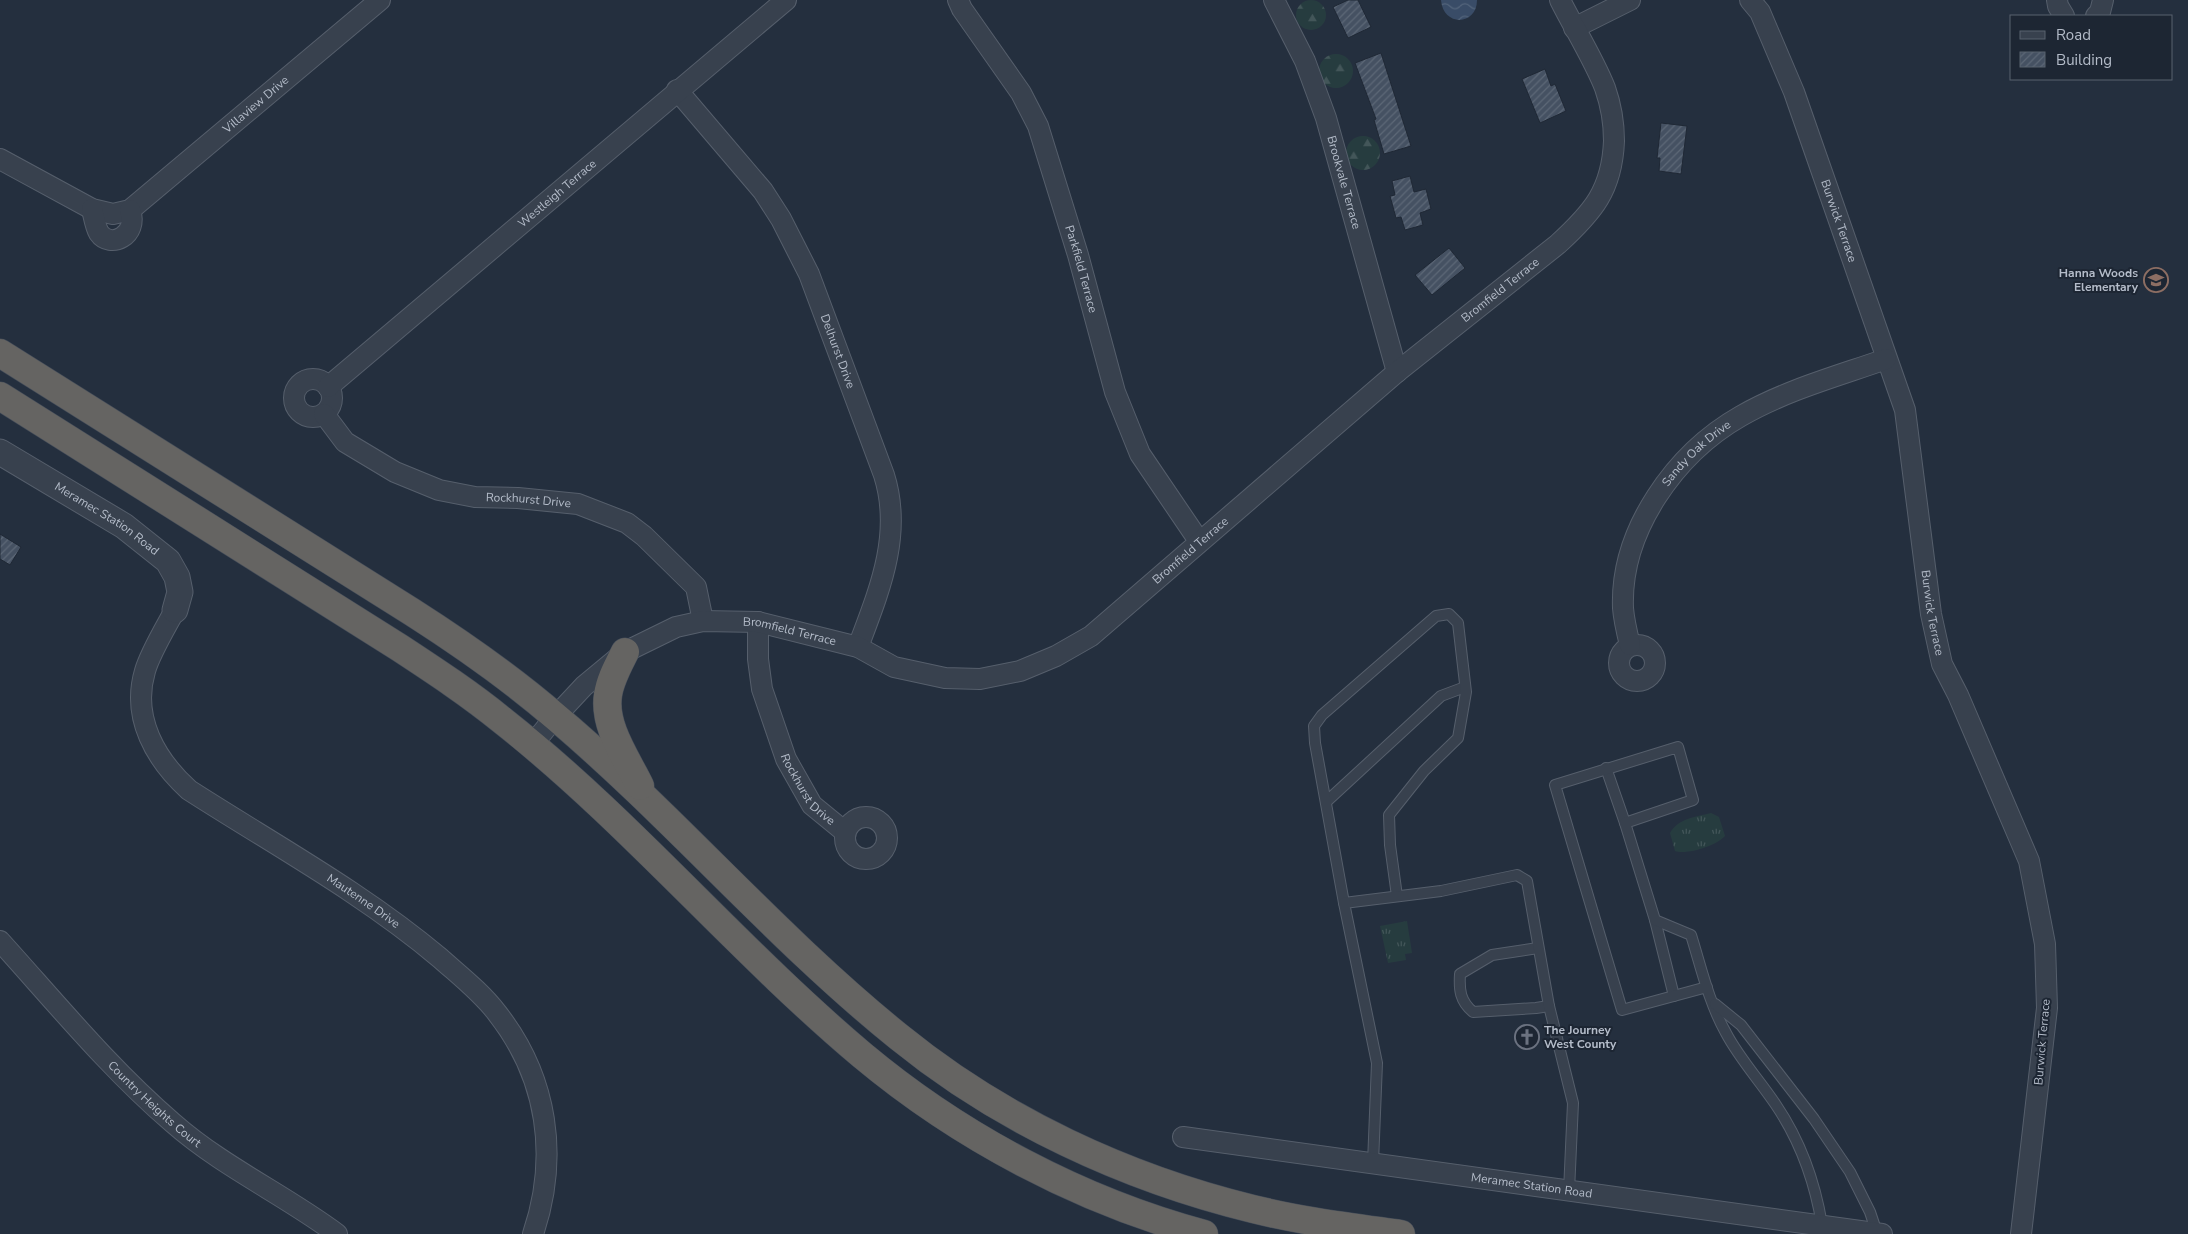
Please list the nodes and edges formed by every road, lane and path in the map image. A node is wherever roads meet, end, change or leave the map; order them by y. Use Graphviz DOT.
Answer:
graph roads {
  1 [pos="380,0"];
  2 [pos="786,0"];
  3 [pos="958,0"];
  4 [pos="1274,0"];
  5 [pos="1560,0"];
  6 [pos="1630,0"];
  7 [pos="1750,0"];
  8 [pos="2057,0"];
  9 [pos="2103,0"];
  10 [pos="2063,15"];
  11 [pos="2097,15"];
  12 [pos="1574,28"];
  13 [pos="677,90"];
  14 [pos="5,162"];
  15 [pos="0,352"];
  16 [pos="1886,358"];
  17 [pos="1398,372"];
  18 [pos="328,387"];
  19 [pos="0,396"];
  20 [pos="324,414"];
  21 [pos="0,452"];
  22 [pos="1199,541"];
  23 [pos="175,610"];
  24 [pos="703,621"];
  25 [pos="758,622"];
  26 [pos="1630,645"];
  27 [pos="858,647"];
  28 [pos="625,652"];
  29 [pos="1465,687"];
  30 [pos="556,716"];
  31 [pos="532,745"];
  32 [pos="1606,768"];
  33 [pos="1326,802"];
  34 [pos="649,803"];
  35 [pos="1625,823"];
  36 [pos="845,832"];
  37 [pos="1398,896"];
  38 [pos="1344,903"];
  39 [pos="1655,920"];
  40 [pos="0,941"];
  41 [pos="1538,948"];
  42 [pos="1707,987"];
  43 [pos="1674,996"];
  44 [pos="1714,1004"];
  45 [pos="1549,1006"];
  46 [pos="1183,1137"];
  47 [pos="1373,1163"];
  48 [pos="1569,1190"];
  49 [pos="1822,1226"];
  50 [pos="1386,1233"];
  51 [pos="337,1234"];
  52 [pos="533,1234"];
  53 [pos="1204,1234"];
  54 [pos="1879,1234"];
  55 [pos="2021,1234"];
  1 -- 14 [label="street, Villaview Drive"];
  2 -- 13 [label="street, Westleigh Terrace"];
  3 -- 22 [label="street, Parkfield Terrace"];
  4 -- 17 [label="street, Brookvale Terrace"];
  5 -- 12 [label="street, Bromfield Terrace"];
  6 -- 12 [label="street"];
  7 -- 16 [label="street, Burwick Terrace"];
  8 -- 10 [label="street"];
  9 -- 11 [label="street"];
  12 -- 17 [label="street, Bromfield Terrace"];
  13 -- 18 [label="street, Westleigh Terrace"];
  13 -- 27 [label="street, Delhurst Drive"];
  15 -- 30 [label="highway"];
  16 -- 26 [label="street, Sandy Oak Drive"];
  16 -- 55 [label="street, Burwick Terrace"];
  17 -- 22 [label="street, Bromfield Terrace"];
  18 -- 20 [label="street"];
  18 -- 20 [label="street"];
  19 -- 31 [label="highway"];
  20 -- 24 [label="street, Rockhurst Drive"];
  21 -- 23 [label="street, Meramec Station Road"];
  22 -- 27 [label="street, Bromfield Terrace"];
  23 -- 52 [label="street, Mautenne Drive"];
  24 -- 25 [label="street, Bromfield Terrace"];
  24 -- 28 [label="street, Bromfield Terrace"];
  25 -- 27 [label="street, Bromfield Terrace"];
  25 -- 36 [label="street, Rockhurst Drive"];
  28 -- 30 [label="street, Bromfield Terrace"];
  28 -- 34 [label="highway"];
  29 -- 33 [label="lane"];
  29 -- 33 [label="lane"];
  29 -- 37 [label="lane"];
  30 -- 31 [label="street, Bromfield Terrace"];
  30 -- 34 [label="highway"];
  31 -- 53 [label="highway"];
  32 -- 35 [label="lane"];
  32 -- 35 [label="lane"];
  32 -- 43 [label="lane"];
  33 -- 38 [label="lane"];
  34 -- 50 [label="highway"];
  35 -- 39 [label="lane"];
  37 -- 38 [label="lane"];
  37 -- 41 [label="lane"];
  38 -- 47 [label="lane"];
  39 -- 42 [label="lane"];
  39 -- 43 [label="lane"];
  40 -- 51 [label="street, Country Heights Court"];
  41 -- 45 [label="lane"];
  41 -- 45 [label="lane"];
  42 -- 43 [label="lane"];
  42 -- 44 [label="lane"];
  44 -- 49 [label="lane"];
  44 -- 54 [label="lane"];
  45 -- 48 [label="lane"];
  46 -- 47 [label="street, Meramec Station Road"];
  47 -- 48 [label="street, Meramec Station Road"];
  48 -- 49 [label="street, Meramec Station Road"];
  49 -- 54 [label="street, Meramec Station Road"];
}
